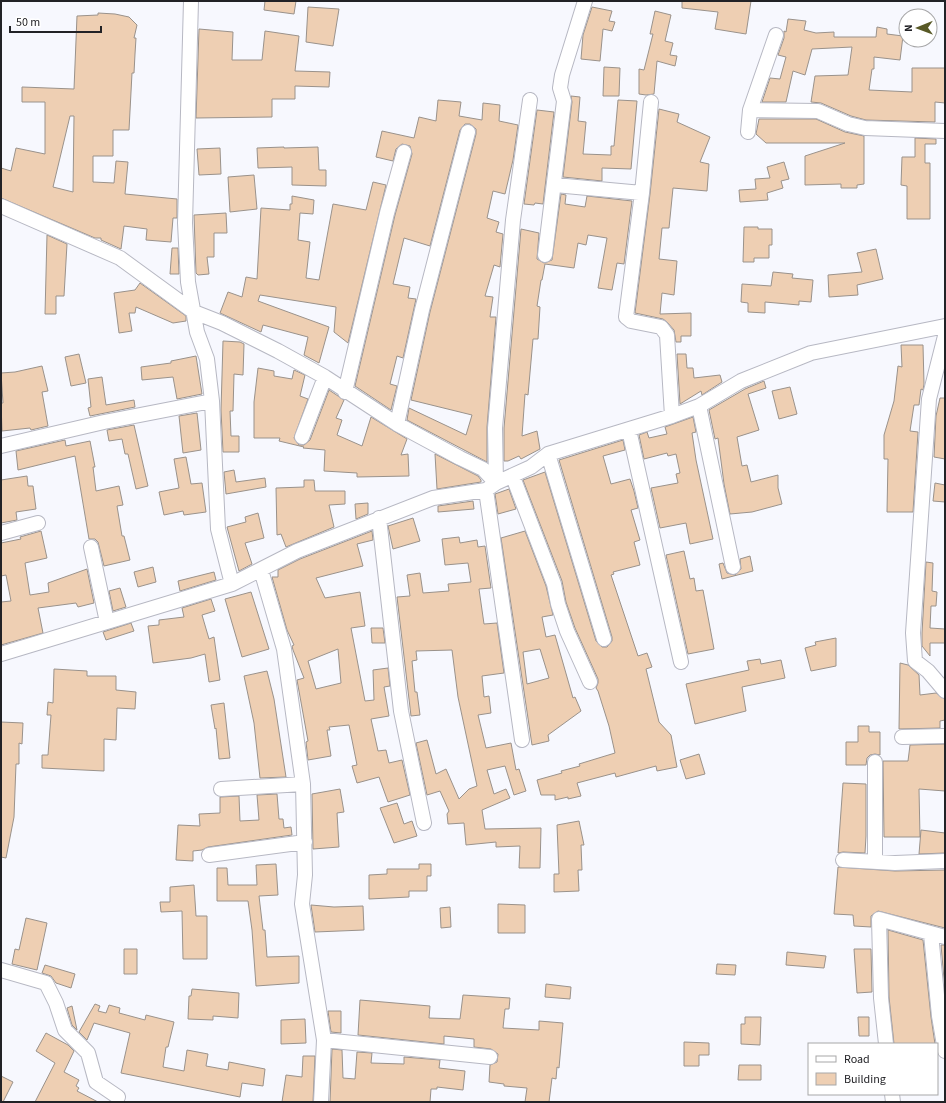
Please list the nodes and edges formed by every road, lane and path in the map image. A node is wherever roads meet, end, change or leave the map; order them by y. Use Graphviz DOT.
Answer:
graph roads {
  1 [pos="191,1"];
  2 [pos="585,1"];
  3 [pos="776,35"];
  4 [pos="530,100"];
  5 [pos="651,102"];
  6 [pos="750,110"];
  7 [pos="945,131"];
  8 [pos="468,132"];
  9 [pos="748,132"];
  10 [pos="404,152"];
  11 [pos="555,185"];
  12 [pos="642,193"];
  13 [pos="1,206"];
  14 [pos="545,255"];
  15 [pos="194,312"];
  16 [pos="945,326"];
  17 [pos="945,336"];
  18 [pos="325,378"];
  19 [pos="345,392"];
  20 [pos="212,401"];
  21 [pos="699,406"];
  22 [pos="672,416"];
  23 [pos="397,424"];
  24 [pos="629,430"];
  25 [pos="302,437"];
  26 [pos="1,446"];
  27 [pos="548,454"];
  28 [pos="513,477"];
  29 [pos="491,487"];
  30 [pos="379,518"];
  31 [pos="38,523"];
  32 [pos="1,533"];
  33 [pos="91,547"];
  34 [pos="734,567"];
  35 [pos="261,570"];
  36 [pos="232,584"];
  37 [pos="107,622"];
  38 [pos="604,639"];
  39 [pos="1,654"];
  40 [pos="681,662"];
  41 [pos="590,682"];
  42 [pos="945,692"];
  43 [pos="945,736"];
  44 [pos="902,737"];
  45 [pos="522,740"];
  46 [pos="875,762"];
  47 [pos="302,784"];
  48 [pos="221,789"];
  49 [pos="424,823"];
  50 [pos="305,842"];
  51 [pos="208,855"];
  52 [pos="843,860"];
  53 [pos="875,861"];
  54 [pos="945,861"];
  55 [pos="938,936"];
  56 [pos="1,970"];
  57 [pos="324,1040"];
  58 [pos="886,1043"];
  59 [pos="945,1051"];
  60 [pos="490,1057"];
  61 [pos="118,1097"];
  62 [pos="322,1102"];
  1 -- 15 [label="street"];
  2 -- 11 [label="street"];
  3 -- 6 [label="street"];
  4 -- 29 [label="street"];
  5 -- 12 [label="street"];
  6 -- 7 [label="street"];
  6 -- 9 [label="street"];
  8 -- 23 [label="street"];
  10 -- 19 [label="street"];
  11 -- 12 [label="street"];
  11 -- 14 [label="street"];
  12 -- 22 [label="street"];
  13 -- 15 [label="street"];
  15 -- 18 [label="street"];
  15 -- 20 [label="street"];
  16 -- 21 [label="street"];
  17 -- 42 [label="street"];
  18 -- 19 [label="street"];
  18 -- 25 [label="street"];
  19 -- 23 [label="street"];
  20 -- 26 [label="street"];
  20 -- 36 [label="street"];
  21 -- 22 [label="street"];
  21 -- 34 [label="street"];
  22 -- 24 [label="street"];
  23 -- 29 [label="street"];
  24 -- 27 [label="street"];
  24 -- 40 [label="street"];
  27 -- 28 [label="street"];
  27 -- 38 [label="street"];
  28 -- 29 [label="street"];
  28 -- 41 [label="street"];
  29 -- 30 [label="street"];
  29 -- 45 [label="street"];
  30 -- 35 [label="street"];
  30 -- 49 [label="street"];
  31 -- 32 [label="street"];
  33 -- 37 [label="street"];
  35 -- 36 [label="street"];
  35 -- 47 [label="street"];
  36 -- 37 [label="street"];
  37 -- 39 [label="street"];
  43 -- 44 [label="street"];
  46 -- 53 [label="street"];
  47 -- 48 [label="street"];
  47 -- 50 [label="street"];
  50 -- 51 [label="street"];
  50 -- 57 [label="street"];
  52 -- 53 [label="street"];
  53 -- 54 [label="street"];
  55 -- 58 [label="street"];
  55 -- 59 [label="street"];
  56 -- 61 [label="street"];
  57 -- 60 [label="street"];
  57 -- 62 [label="street"];
}
